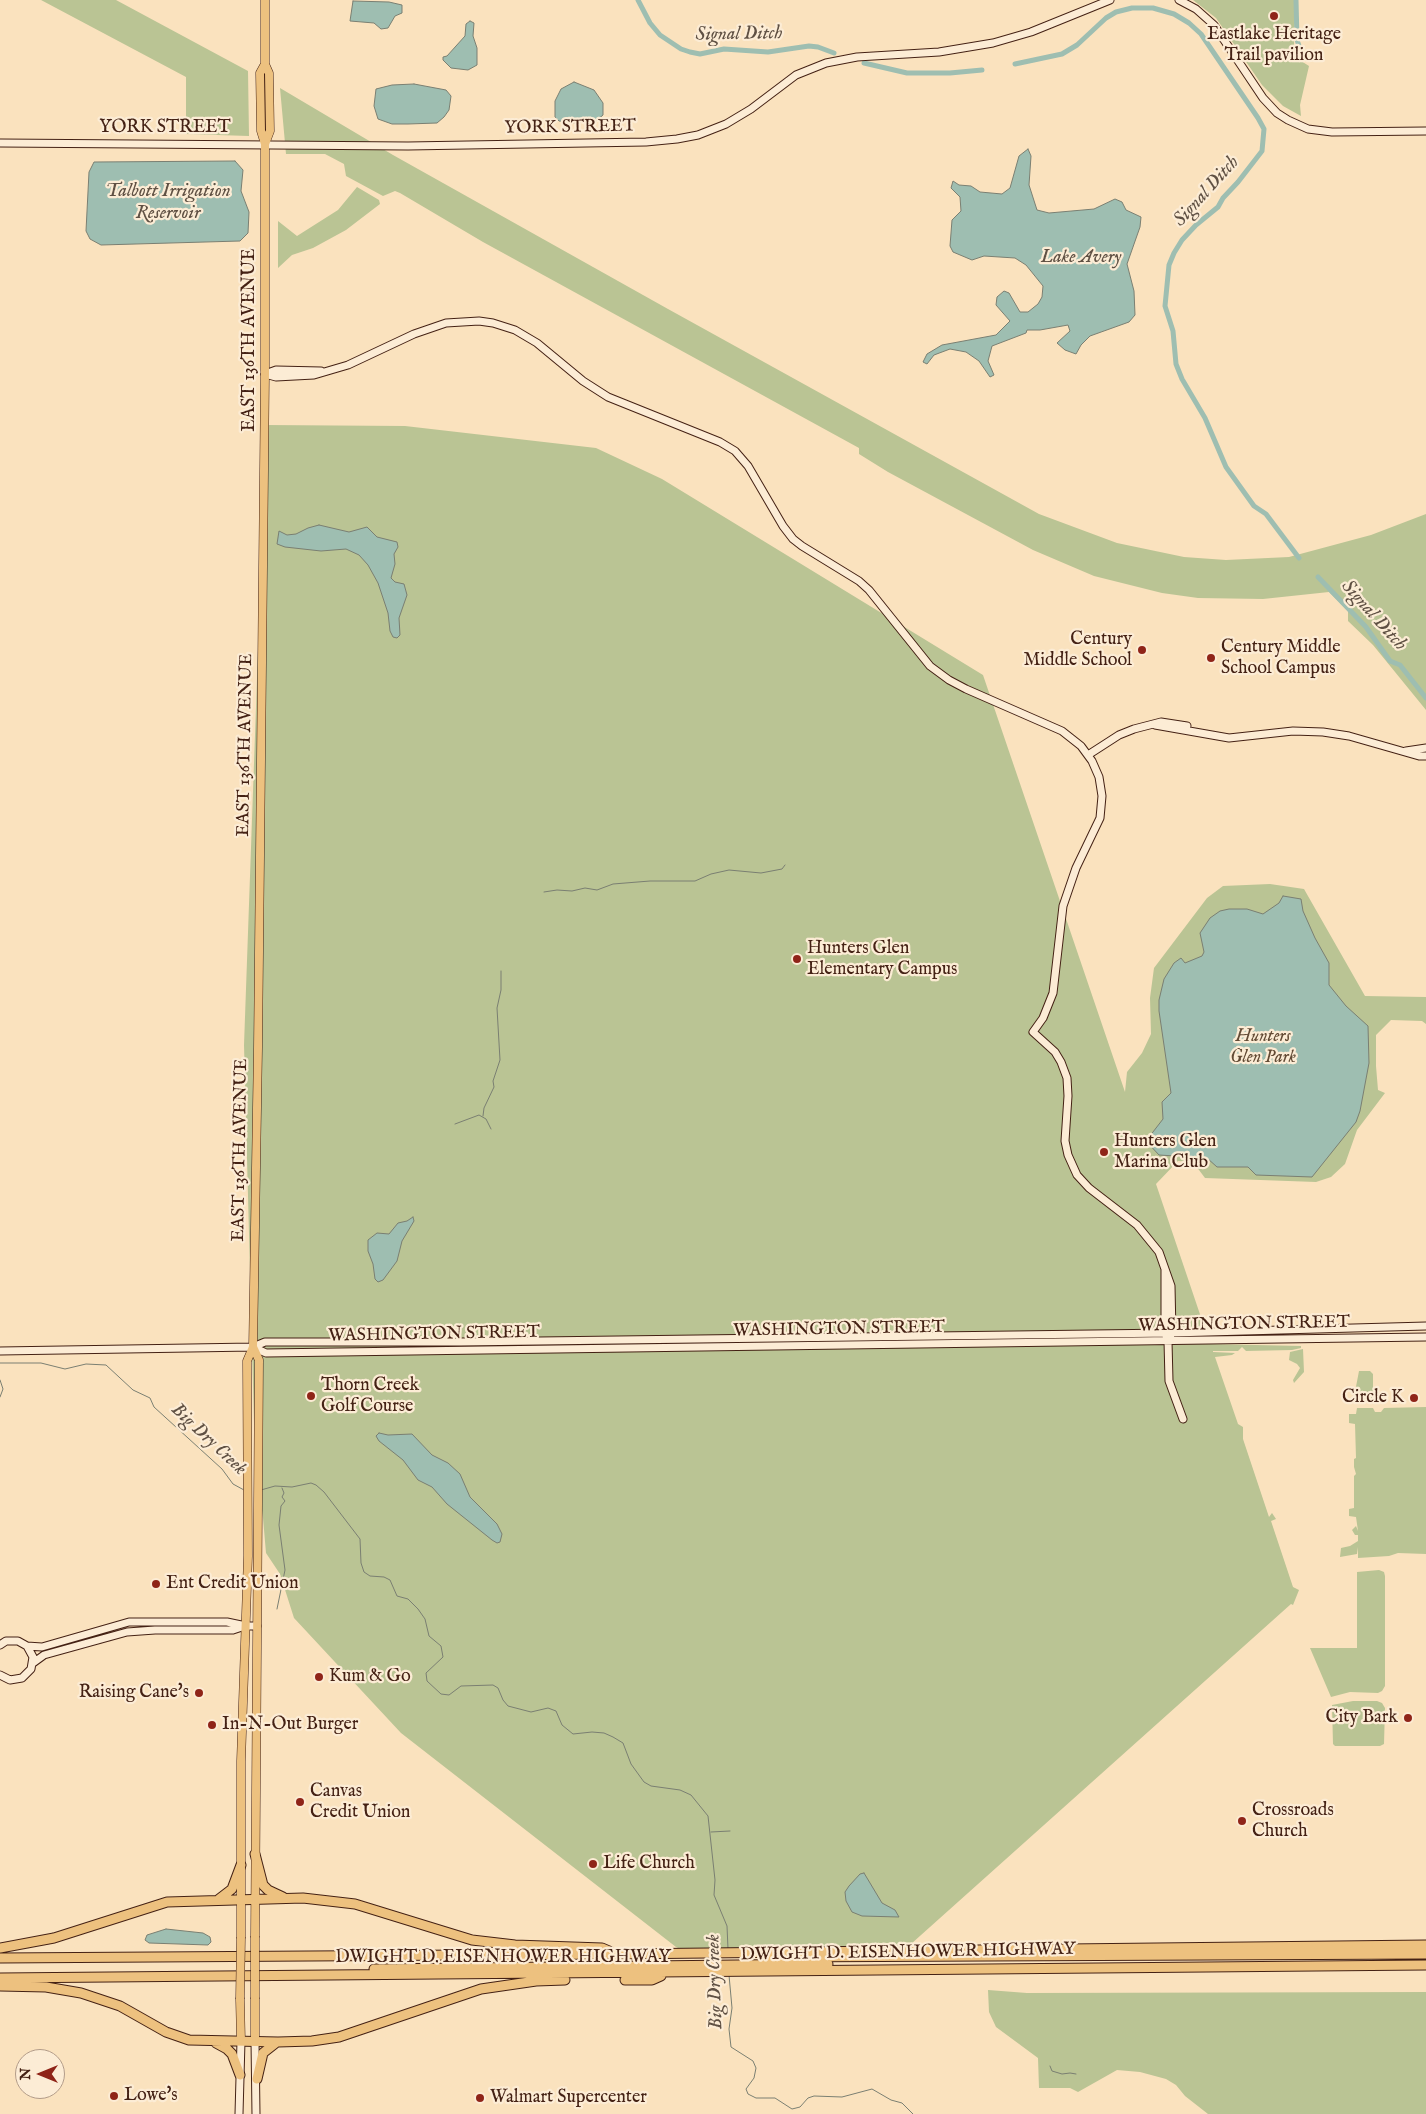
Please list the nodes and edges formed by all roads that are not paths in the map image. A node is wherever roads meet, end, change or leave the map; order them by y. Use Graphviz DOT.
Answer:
graph roads {
  1 [pos="265,0"];
  2 [pos="1110,0"];
  3 [pos="1179,0"];
  4 [pos="1426,131"];
  5 [pos="0,143"];
  6 [pos="265,144"];
  7 [pos="266,374"];
  8 [pos="1426,748"];
  9 [pos="1406,751"];
  10 [pos="1088,755"];
  11 [pos="1426,756"];
  12 [pos="1426,1326"];
  13 [pos="1321,1330"];
  14 [pos="1168,1333"];
  15 [pos="1426,1338"];
  16 [pos="1321,1339"];
  17 [pos="1168,1341"];
  18 [pos="253,1347"];
  19 [pos="0,1351"];
  20 [pos="1183,1419"];
  21 [pos="246,1626"];
  22 [pos="257,1626"];
  23 [pos="0,1645"];
  24 [pos="27,1646"];
  25 [pos="33,1663"];
  26 [pos="0,1675"];
  27 [pos="255,1854"];
  28 [pos="241,1865"];
  29 [pos="286,1898"];
  30 [pos="241,1899"];
  31 [pos="255,1899"];
  32 [pos="216,1900"];
  33 [pos="1426,1945"];
  34 [pos="0,1948"];
  35 [pos="618,1954"];
  36 [pos="1426,1954"];
  37 [pos="0,1958"];
  38 [pos="1426,1959"];
  39 [pos="741,1961"];
  40 [pos="717,1962"];
  41 [pos="0,1963"];
  42 [pos="1426,1965"];
  43 [pos="0,1972"];
  44 [pos="666,1974"];
  45 [pos="0,1978"];
  46 [pos="0,1986"];
  47 [pos="241,2041"];
  48 [pos="255,2041"];
  49 [pos="213,2042"];
  50 [pos="278,2042"];
  51 [pos="240,2076"];
  52 [pos="257,2079"];
  53 [pos="239,2114"];
  54 [pos="256,2114"];
  1 -- 6 [label="main road, EAST 136TH AVENUE"];
  2 -- 6 [label="street, YORK STREET"];
  3 -- 4 [label="street"];
  5 -- 6 [label="street, YORK STREET"];
  6 -- 7 [label="main road, EAST 136TH AVENUE"];
  7 -- 10 [label="street"];
  7 -- 18 [label="main road, EAST 136TH AVENUE"];
  8 -- 9 [label="street"];
  9 -- 10 [label="street"];
  9 -- 11 [label="street"];
  10 -- 14 [label="street"];
  12 -- 13 [label="street, WASHINGTON STREET"];
  13 -- 14 [label="street, WASHINGTON STREET"];
  13 -- 16 [label="street"];
  14 -- 17 [label="street"];
  14 -- 18 [label="street, WASHINGTON STREET"];
  15 -- 16 [label="street, WASHINGTON STREET"];
  16 -- 17 [label="street, WASHINGTON STREET"];
  17 -- 18 [label="street, WASHINGTON STREET"];
  17 -- 20 [label="street"];
  18 -- 19 [label="street, WASHINGTON STREET"];
  18 -- 21 [label="main road, EAST 136TH AVENUE"];
  18 -- 22 [label="main road, EAST 136TH AVENUE"];
  21 -- 22 [label="street"];
  21 -- 24 [label="street"];
  21 -- 25 [label="street"];
  21 -- 28 [label="main road, EAST 136TH AVENUE"];
  22 -- 27 [label="main road, EAST 136TH AVENUE"];
  23 -- 24 [label="street"];
  24 -- 25 [label="street"];
  25 -- 26 [label="street"];
  27 -- 29 [label="highway"];
  27 -- 31 [label="main road, EAST 136TH AVENUE"];
  28 -- 30 [label="main road, EAST 136TH AVENUE"];
  28 -- 32 [label="highway"];
  29 -- 31 [label="highway"];
  29 -- 35 [label="highway"];
  30 -- 31 [label="highway"];
  30 -- 32 [label="highway"];
  30 -- 47 [label="main road, EAST 136TH AVENUE, bridge"];
  31 -- 48 [label="main road, EAST 136TH AVENUE, bridge"];
  32 -- 34 [label="highway"];
  33 -- 39 [label="highway, DWIGHT D. EISENHOWER HIGHWAY"];
  35 -- 37 [label="highway, DWIGHT D. EISENHOWER HIGHWAY"];
  35 -- 40 [label="highway, DWIGHT D. EISENHOWER HIGHWAY"];
  36 -- 39 [label="highway"];
  38 -- 39 [label="highway"];
  39 -- 40 [label="highway, DWIGHT D. EISENHOWER HIGHWAY"];
  39 -- 40 [label="highway, DWIGHT D. EISENHOWER HIGHWAY"];
  39 -- 42 [label="highway, DWIGHT D. EISENHOWER HIGHWAY"];
  40 -- 41 [label="highway"];
  40 -- 43 [label="highway"];
  40 -- 44 [label="highway, DWIGHT D. EISENHOWER HIGHWAY"];
  44 -- 45 [label="highway, DWIGHT D. EISENHOWER HIGHWAY"];
  44 -- 50 [label="highway"];
  46 -- 49 [label="highway"];
  47 -- 48 [label="highway"];
  47 -- 49 [label="highway"];
  47 -- 51 [label="street"];
  48 -- 50 [label="highway"];
  48 -- 52 [label="street"];
  49 -- 51 [label="highway"];
  50 -- 52 [label="highway"];
  51 -- 53 [label="street"];
  52 -- 54 [label="street"];
}
